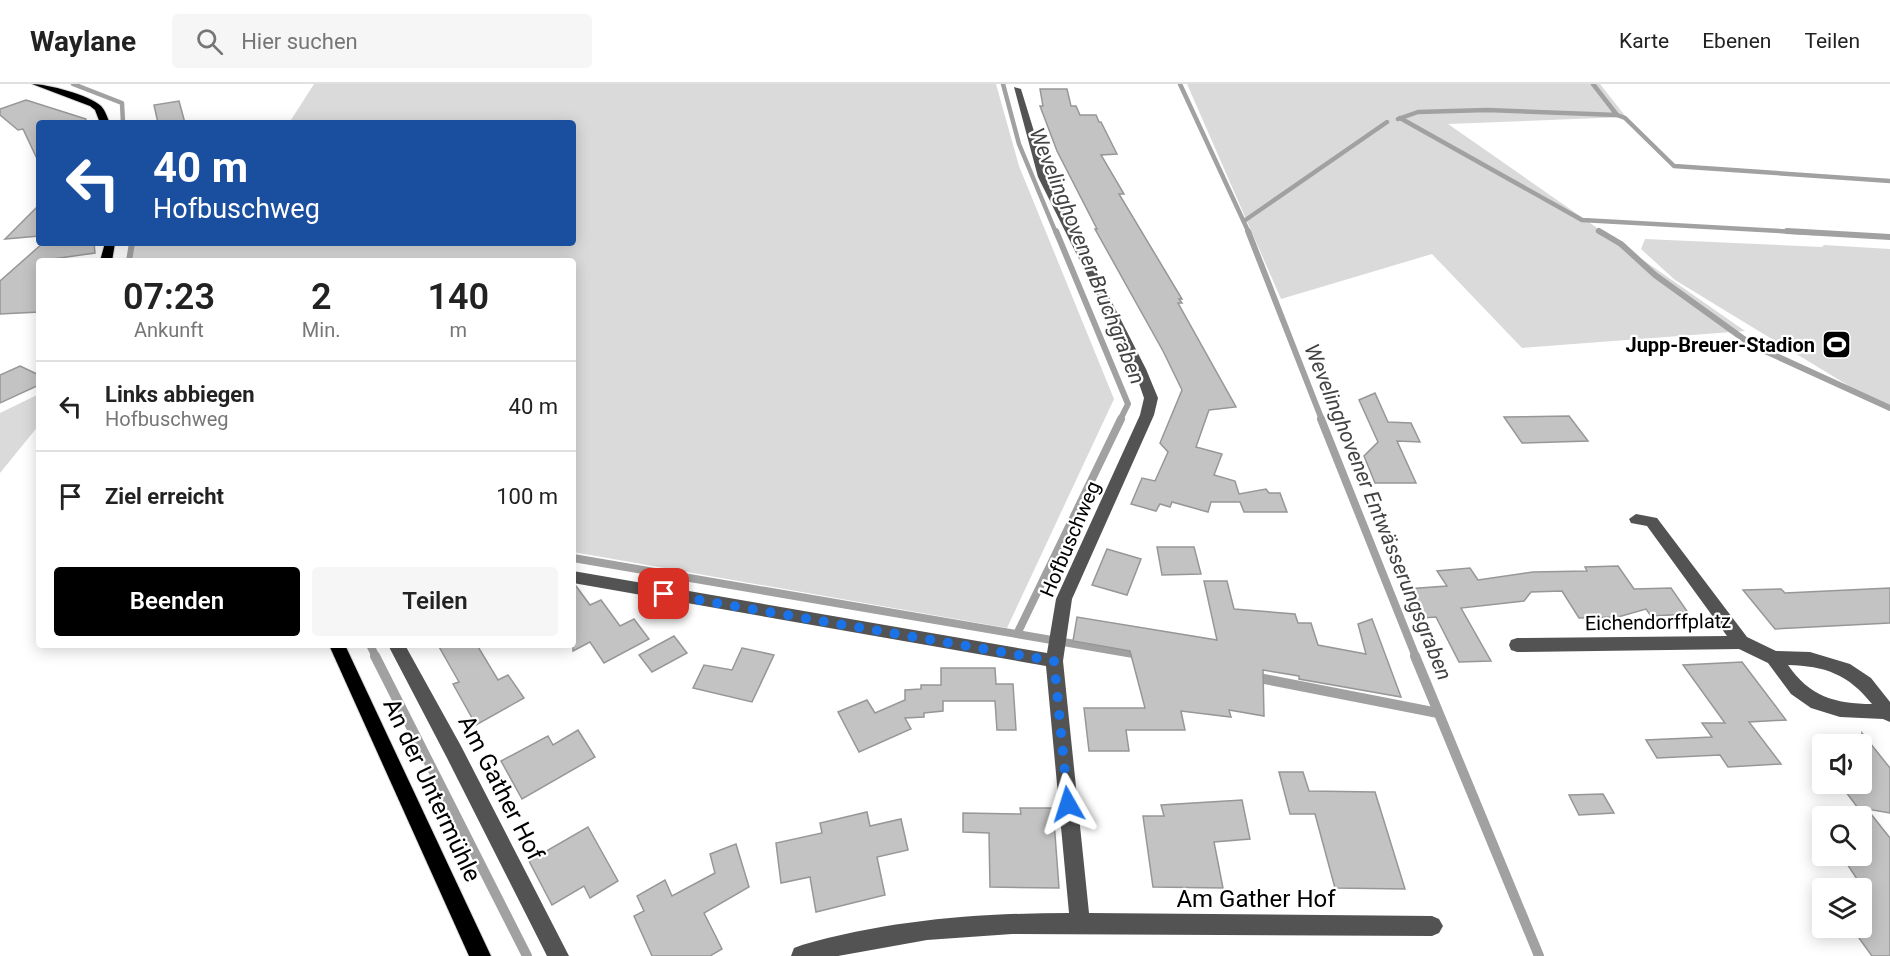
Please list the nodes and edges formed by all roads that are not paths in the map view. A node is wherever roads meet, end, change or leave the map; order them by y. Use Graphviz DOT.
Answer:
graph roads {
  1 [pos="36,84"];
  2 [pos="1017,89"];
  3 [pos="104,120"];
  4 [pos="1635,519"];
  5 [pos="576,578"];
  6 [pos="1741,642"];
  7 [pos="1517,645"];
  8 [pos="338,648"];
  9 [pos="398,648"];
  10 [pos="1774,658"];
  11 [pos="1054,661"];
  12 [pos="1889,713"];
  13 [pos="1080,923"];
  14 [pos="1432,926"];
  15 [pos="480,956"];
  16 [pos="558,956"];
  17 [pos="802,956"];
  1 -- 3 [label="main road"];
  2 -- 11 [label="street, Hofbuschweg"];
  4 -- 6 [label="street, Eichendorffplatz"];
  5 -- 11 [label="street"];
  6 -- 7 [label="street, Eichendorffplatz"];
  6 -- 10 [label="street"];
  8 -- 15 [label="main road, An der Untermühle"];
  9 -- 16 [label="street, Am Gather Hof"];
  10 -- 12 [label="street"];
  10 -- 12 [label="street"];
  11 -- 13 [label="street"];
  13 -- 14 [label="street, Am Gather Hof"];
  13 -- 17 [label="street, Am Gather Hof"];
}
